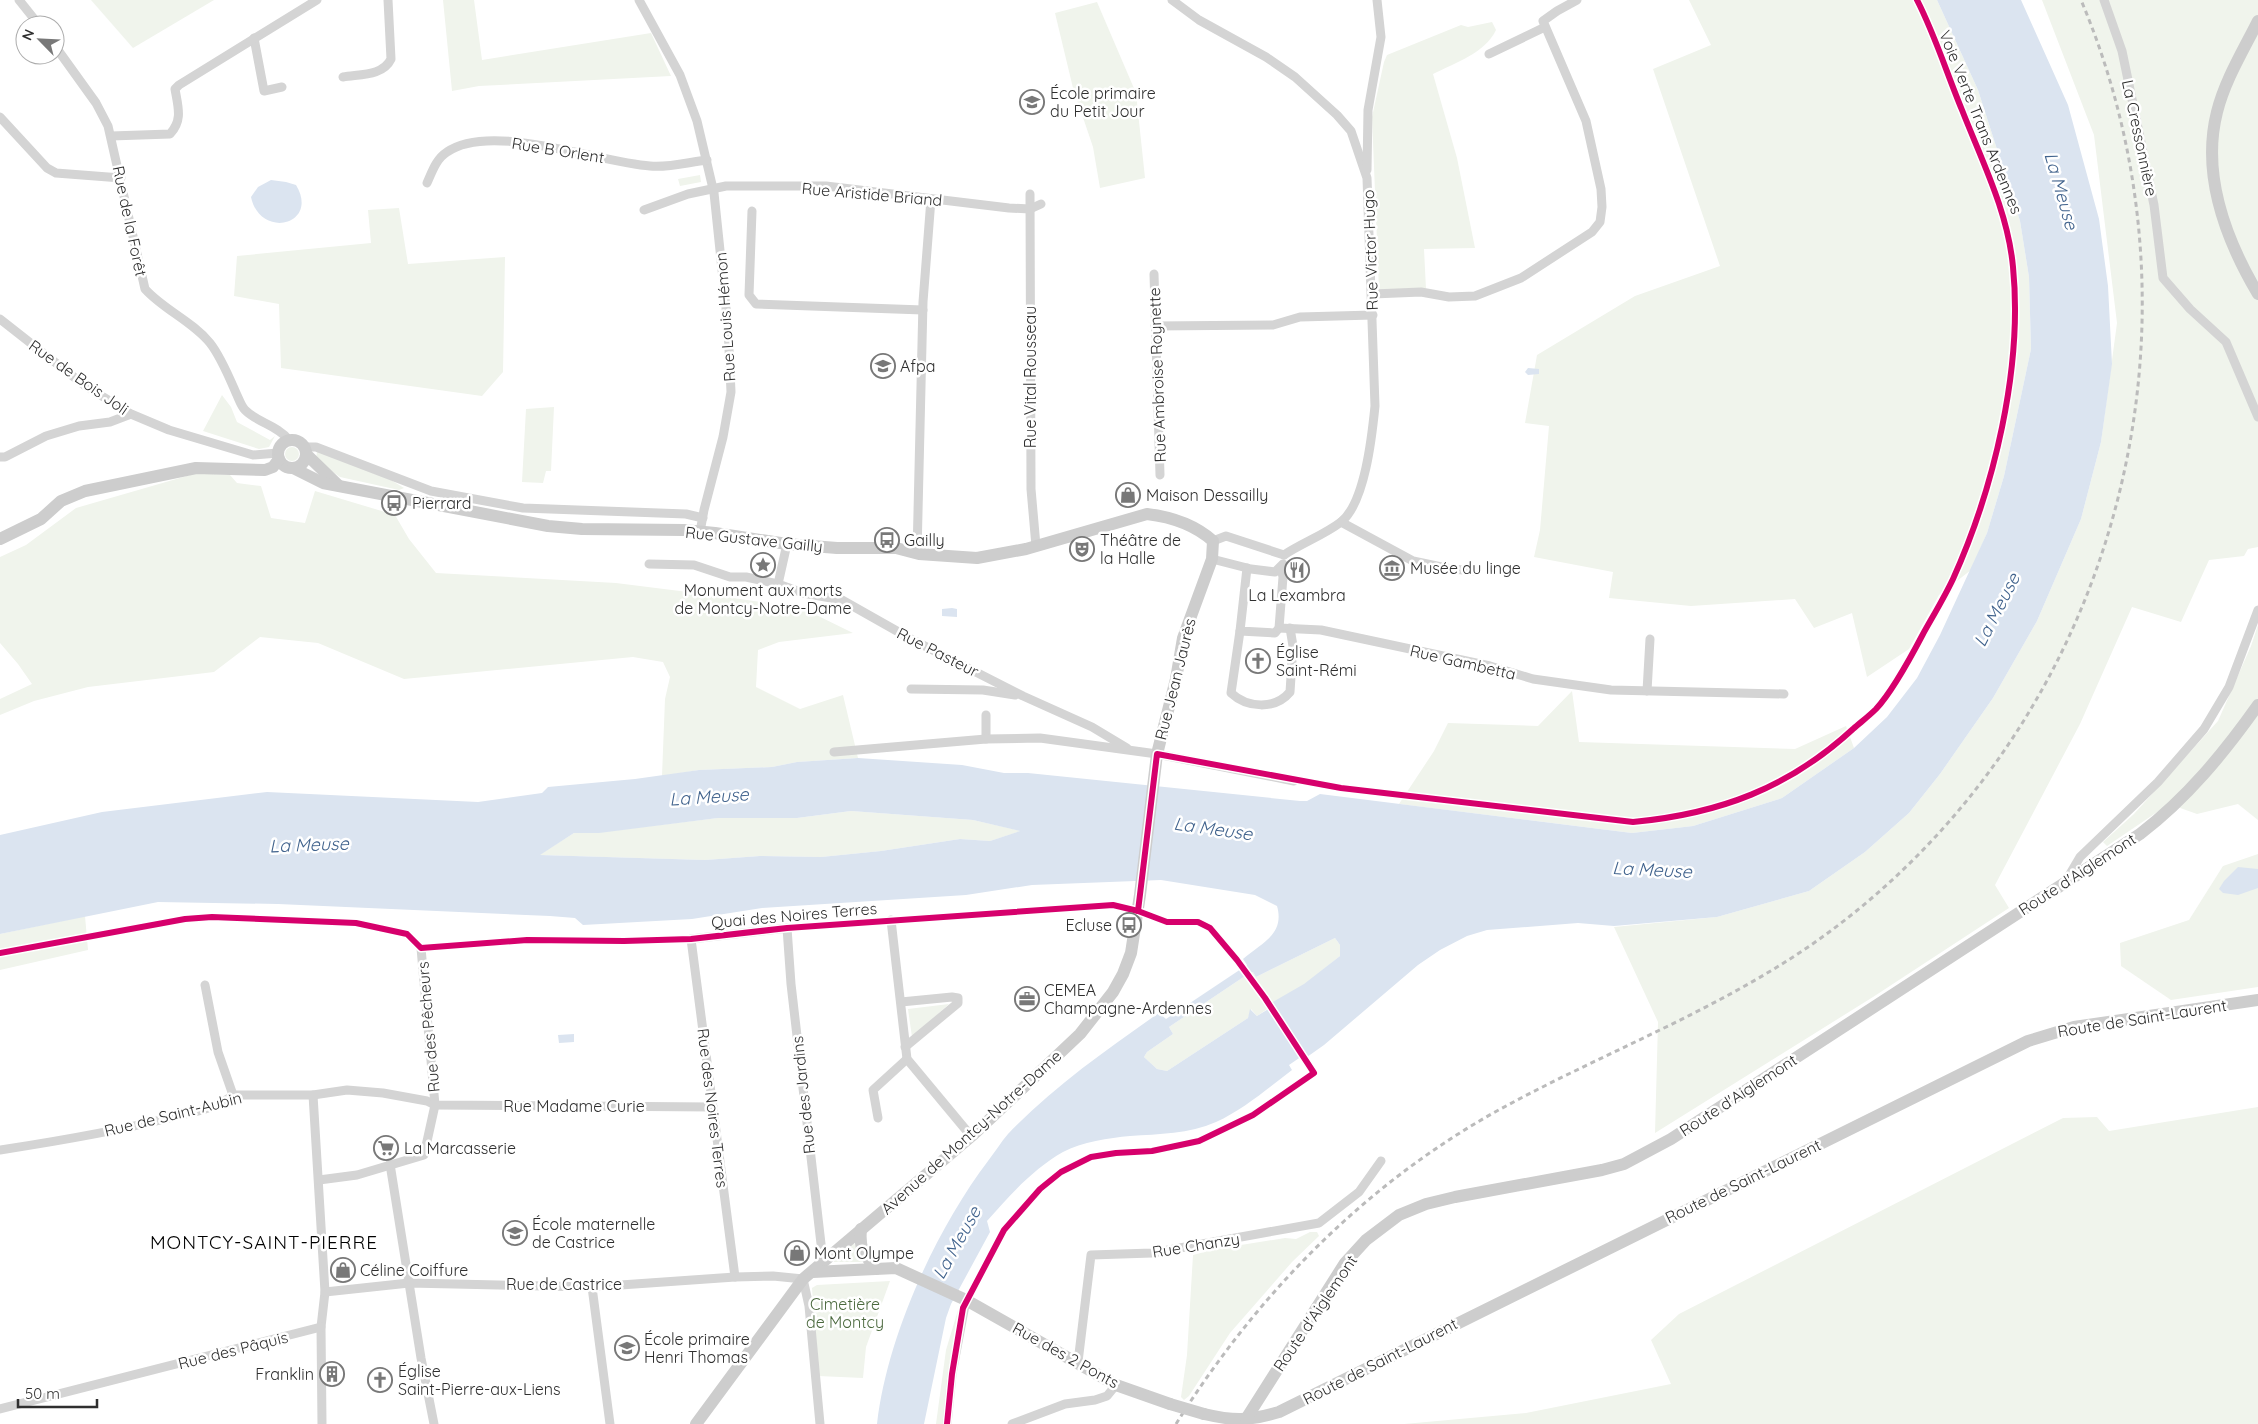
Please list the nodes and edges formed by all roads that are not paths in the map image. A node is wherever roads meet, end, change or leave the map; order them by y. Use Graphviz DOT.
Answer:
graph roads {
  1 [pos="19,0"];
  2 [pos="317,0"];
  3 [pos="388,0"];
  4 [pos="639,0"];
  5 [pos="1172,0"];
  6 [pos="1377,0"];
  7 [pos="1577,0"];
  8 [pos="2104,0"];
  9 [pos="30,15"];
  10 [pos="2258,21"];
  11 [pos="1545,26"];
  12 [pos="254,38"];
  13 [pos="1489,54"];
  14 [pos="65,60"];
  15 [pos="343,77"];
  16 [pos="282,88"];
  17 [pos="0,117"];
  18 [pos="111,136"];
  19 [pos="707,160"];
  20 [pos="121,178"];
  21 [pos="1367,178"];
  22 [pos="427,183"];
  23 [pos="713,188"];
  24 [pos="1030,194"];
  25 [pos="931,199"];
  26 [pos="1041,204"];
  27 [pos="1030,209"];
  28 [pos="644,210"];
  29 [pos="752,211"];
  30 [pos="1154,274"];
  31 [pos="1373,294"];
  32 [pos="2258,294"];
  33 [pos="922,310"];
  34 [pos="1373,315"];
  35 [pos="0,319"];
  36 [pos="1155,326"];
  37 [pos="131,414"];
  38 [pos="2258,417"];
  39 [pos="289,440"];
  40 [pos="306,451"];
  41 [pos="278,456"];
  42 [pos="0,457"];
  43 [pos="293,468"];
  44 [pos="1160,476"];
  45 [pos="338,485"];
  46 [pos="703,518"];
  47 [pos="1340,522"];
  48 [pos="700,532"];
  49 [pos="0,539"];
  50 [pos="787,544"];
  51 [pos="1036,546"];
  52 [pos="1213,549"];
  53 [pos="917,554"];
  54 [pos="1284,555"];
  55 [pos="649,564"];
  56 [pos="1281,567"];
  57 [pos="1247,568"];
  58 [pos="1477,571"];
  59 [pos="778,584"];
  60 [pos="2258,610"];
  61 [pos="1280,628"];
  62 [pos="1290,628"];
  63 [pos="1240,631"];
  64 [pos="1650,639"];
  65 [pos="911,689"];
  66 [pos="1647,691"];
  67 [pos="1784,694"];
  68 [pos="1023,696"];
  69 [pos="2258,706"];
  70 [pos="986,715"];
  71 [pos="986,739"];
  72 [pos="1131,750"];
  73 [pos="834,752"];
  74 [pos="1157,754"];
  75 [pos="1156,767"];
  76 [pos="1294,781"];
  77 [pos="2065,882"];
  78 [pos="891,920"];
  79 [pos="787,928"];
  80 [pos="691,938"];
  81 [pos="421,948"];
  82 [pos="205,985"];
  83 [pos="2258,1000"];
  84 [pos="901,1002"];
  85 [pos="905,1047"];
  86 [pos="907,1059"];
  87 [pos="233,1095"];
  88 [pos="313,1095"];
  89 [pos="435,1105"];
  90 [pos="712,1107"];
  91 [pos="878,1118"];
  92 [pos="971,1136"];
  93 [pos="0,1150"];
  94 [pos="1381,1161"];
  95 [pos="390,1164"];
  96 [pos="319,1180"];
  97 [pos="861,1229"];
  98 [pos="822,1261"];
  99 [pos="876,1269"];
  100 [pos="808,1276"];
  101 [pos="735,1277"];
  102 [pos="409,1283"];
  103 [pos="592,1287"];
  104 [pos="325,1292"];
  105 [pos="963,1299"];
  106 [pos="321,1327"];
  107 [pos="1078,1362"];
  108 [pos="1116,1385"];
  109 [pos="0,1409"];
  110 [pos="1246,1419"];
  111 [pos="1230,1422"];
  112 [pos="322,1424"];
  113 [pos="434,1424"];
  114 [pos="610,1424"];
  115 [pos="696,1424"];
  116 [pos="820,1424"];
  117 [pos="947,1424"];
  118 [pos="1012,1424"];
  1 -- 9 [label="street"];
  2 -- 12 [label="street"];
  3 -- 15 [label="street"];
  4 -- 19 [label="street, Rue Louis Hémon"];
  5 -- 21 [label="street, Rue Victor Hugo"];
  6 -- 21 [label="street"];
  7 -- 11 [label="street"];
  8 -- 38 [label="street, La Cressonnière"];
  10 -- 32 [label="street"];
  11 -- 13 [label="street"];
  11 -- 31 [label="street"];
  12 -- 16 [label="street"];
  12 -- 18 [label="street"];
  14 -- 18 [label="street, Rue de la Forêt"];
  17 -- 20 [label="street"];
  18 -- 20 [label="street, Rue de la Forêt"];
  19 -- 22 [label="street, Rue B Orlent"];
  19 -- 23 [label="street, Rue Louis Hémon"];
  20 -- 39 [label="street, Rue de la Forêt"];
  21 -- 31 [label="street, Rue Victor Hugo"];
  23 -- 25 [label="street, Rue Aristide Briand"];
  23 -- 28 [label="street, Rue Aristide Briand"];
  23 -- 46 [label="street, Rue Louis Hémon"];
  24 -- 27 [label="street, Rue Vital Rousseau"];
  25 -- 27 [label="street, Rue Aristide Briand"];
  25 -- 33 [label="street"];
  26 -- 27 [label="street"];
  27 -- 51 [label="street, Rue Vital Rousseau"];
  29 -- 33 [label="street"];
  30 -- 36 [label="street, Rue Ambroise Roynette"];
  31 -- 34 [label="street, Rue Victor Hugo"];
  33 -- 53 [label="street"];
  34 -- 36 [label="street"];
  34 -- 47 [label="street, Rue Victor Hugo"];
  35 -- 37 [label="street, Rue de Bois Joli"];
  36 -- 44 [label="street, Rue Ambroise Roynette"];
  37 -- 41 [label="street, Rue de Bois Joli"];
  37 -- 42 [label="street"];
  39 -- 40 [label="street"];
  39 -- 41 [label="street"];
  40 -- 43 [label="street"];
  40 -- 45 [label="street"];
  40 -- 46 [label="street, Rue Gustave Gailly"];
  41 -- 43 [label="street"];
  41 -- 49 [label="street"];
  43 -- 45 [label="street, Rue Gustave Gailly"];
  45 -- 48 [label="street, Rue Gustave Gailly"];
  46 -- 48 [label="street, Rue Louis Hémon"];
  47 -- 54 [label="street, Rue Victor Hugo"];
  47 -- 58 [label="street"];
  48 -- 50 [label="street, Rue Gustave Gailly"];
  50 -- 53 [label="street, Rue Gustave Gailly"];
  50 -- 59 [label="street"];
  51 -- 52 [label="street, Rue Gustave Gailly"];
  51 -- 53 [label="street, Rue Gustave Gailly"];
  52 -- 54 [label="street"];
  52 -- 57 [label="street"];
  52 -- 74 [label="street, Rue Jean Jaurès"];
  54 -- 56 [label="street"];
  55 -- 59 [label="street, Rue Pasteur"];
  56 -- 57 [label="street"];
  56 -- 61 [label="street"];
  57 -- 63 [label="street"];
  59 -- 68 [label="street, Rue Pasteur"];
  60 -- 77 [label="street"];
  61 -- 62 [label="street, Rue Gambetta"];
  61 -- 63 [label="street, Rue Gambetta"];
  62 -- 63 [label="street"];
  62 -- 66 [label="street, Rue Gambetta"];
  64 -- 66 [label="street"];
  65 -- 68 [label="street"];
  66 -- 67 [label="street, Rue Gambetta"];
  68 -- 72 [label="street, Rue Pasteur"];
  69 -- 77 [label="street, Route d'Aiglemont"];
  70 -- 71 [label="street"];
  71 -- 72 [label="street"];
  71 -- 73 [label="street"];
  72 -- 74 [label="street"];
  74 -- 75 [label="street, Rue Jean Jaurès"];
  74 -- 76 [label="street"];
  75 -- 92 [label="street, Avenue de Montcy-Notre-Dame"];
  77 -- 110 [label="street, Route d'Aiglemont"];
  78 -- 84 [label="street"];
  79 -- 80 [label="street, Quai des Noires Terres"];
  79 -- 98 [label="street, Rue des Jardins"];
  80 -- 90 [label="street, Rue des Noires Terres"];
  81 -- 89 [label="street, Rue des Pêcheurs"];
  82 -- 87 [label="street"];
  83 -- 110 [label="street, Route de Saint-Laurent"];
  84 -- 85 [label="street"];
  84 -- 85 [label="street"];
  85 -- 86 [label="street"];
  86 -- 91 [label="street"];
  86 -- 92 [label="street"];
  87 -- 88 [label="street, Rue de Saint-Aubin"];
  87 -- 93 [label="street, Rue de Saint-Aubin"];
  88 -- 89 [label="street, Rue de Saint-Aubin"];
  88 -- 96 [label="street"];
  89 -- 90 [label="street, Rue Madame Curie"];
  89 -- 95 [label="street, Rue des Pêcheurs"];
  90 -- 101 [label="street, Rue des Noires Terres"];
  92 -- 97 [label="street, Avenue de Montcy-Notre-Dame"];
  94 -- 107 [label="street, Rue Chanzy"];
  95 -- 96 [label="street"];
  95 -- 102 [label="street"];
  96 -- 104 [label="street"];
  97 -- 98 [label="street, Avenue de Montcy-Notre-Dame"];
  97 -- 99 [label="street"];
  98 -- 100 [label="street, Avenue de Montcy-Notre-Dame"];
  99 -- 100 [label="street, Rue des 2 Ponts"];
  99 -- 105 [label="street, Rue des 2 Ponts"];
  100 -- 101 [label="street, Rue de Castrice"];
  100 -- 115 [label="street, Avenue de Montcy-Notre-Dame"];
  100 -- 116 [label="street"];
  101 -- 103 [label="street, Rue de Castrice"];
  102 -- 103 [label="street, Rue de Castrice"];
  102 -- 104 [label="street, Rue de Castrice"];
  102 -- 113 [label="street"];
  103 -- 114 [label="street"];
  104 -- 106 [label="street"];
  105 -- 107 [label="street, Rue des 2 Ponts"];
  105 -- 117 [label="street"];
  106 -- 109 [label="street, Rue des Pâquis"];
  106 -- 112 [label="street"];
  107 -- 108 [label="street, Rue des 2 Ponts"];
  108 -- 111 [label="street, Rue des 2 Ponts, bridge"];
  108 -- 118 [label="street"];
  110 -- 111 [label="street, Route de Saint-Laurent"];
}
